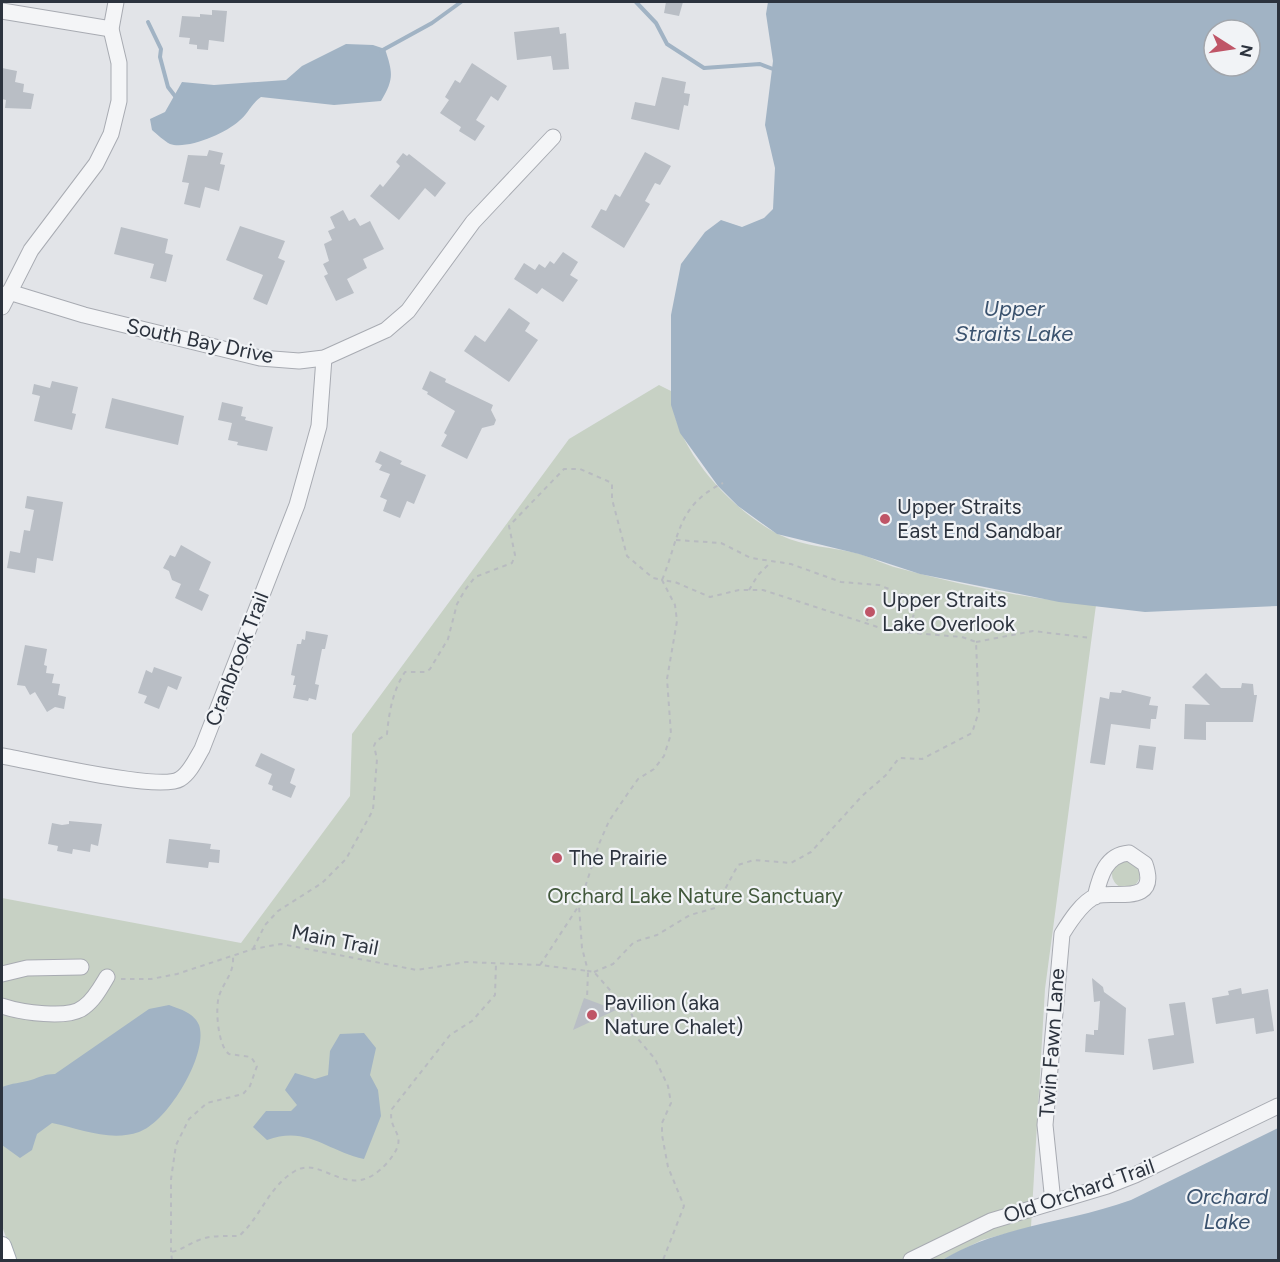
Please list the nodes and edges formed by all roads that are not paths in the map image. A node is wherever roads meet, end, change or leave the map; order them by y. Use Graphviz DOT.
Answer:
graph roads {
  1 [pos="116,2"];
  2 [pos="2,11"];
  3 [pos="111,29"];
  4 [pos="553,137"];
  5 [pos="9,292"];
  6 [pos="2,307"];
  7 [pos="324,358"];
  8 [pos="2,756"];
  9 [pos="1095,897"];
  10 [pos="81,967"];
  11 [pos="2,974"];
  12 [pos="108,977"];
  13 [pos="2,1006"];
  14 [pos="1278,1106"];
  15 [pos="1053,1202"];
  16 [pos="2,1246"];
  17 [pos="7,1260"];
  18 [pos="911,1260"];
  1 -- 3 [label="street"];
  2 -- 3 [label="street"];
  3 -- 5 [label="street"];
  4 -- 7 [label="street, South Bay Drive"];
  5 -- 6 [label="street"];
  5 -- 7 [label="street, South Bay Drive"];
  7 -- 8 [label="street, Cranbrook Trail"];
  9 -- 15 [label="street, Twin Fawn Lane"];
  10 -- 11 [label="street"];
  12 -- 13 [label="street"];
  14 -- 15 [label="street, Old Orchard Trail"];
  15 -- 18 [label="street, Old Orchard Trail"];
  16 -- 17 [label="main road"];
}
